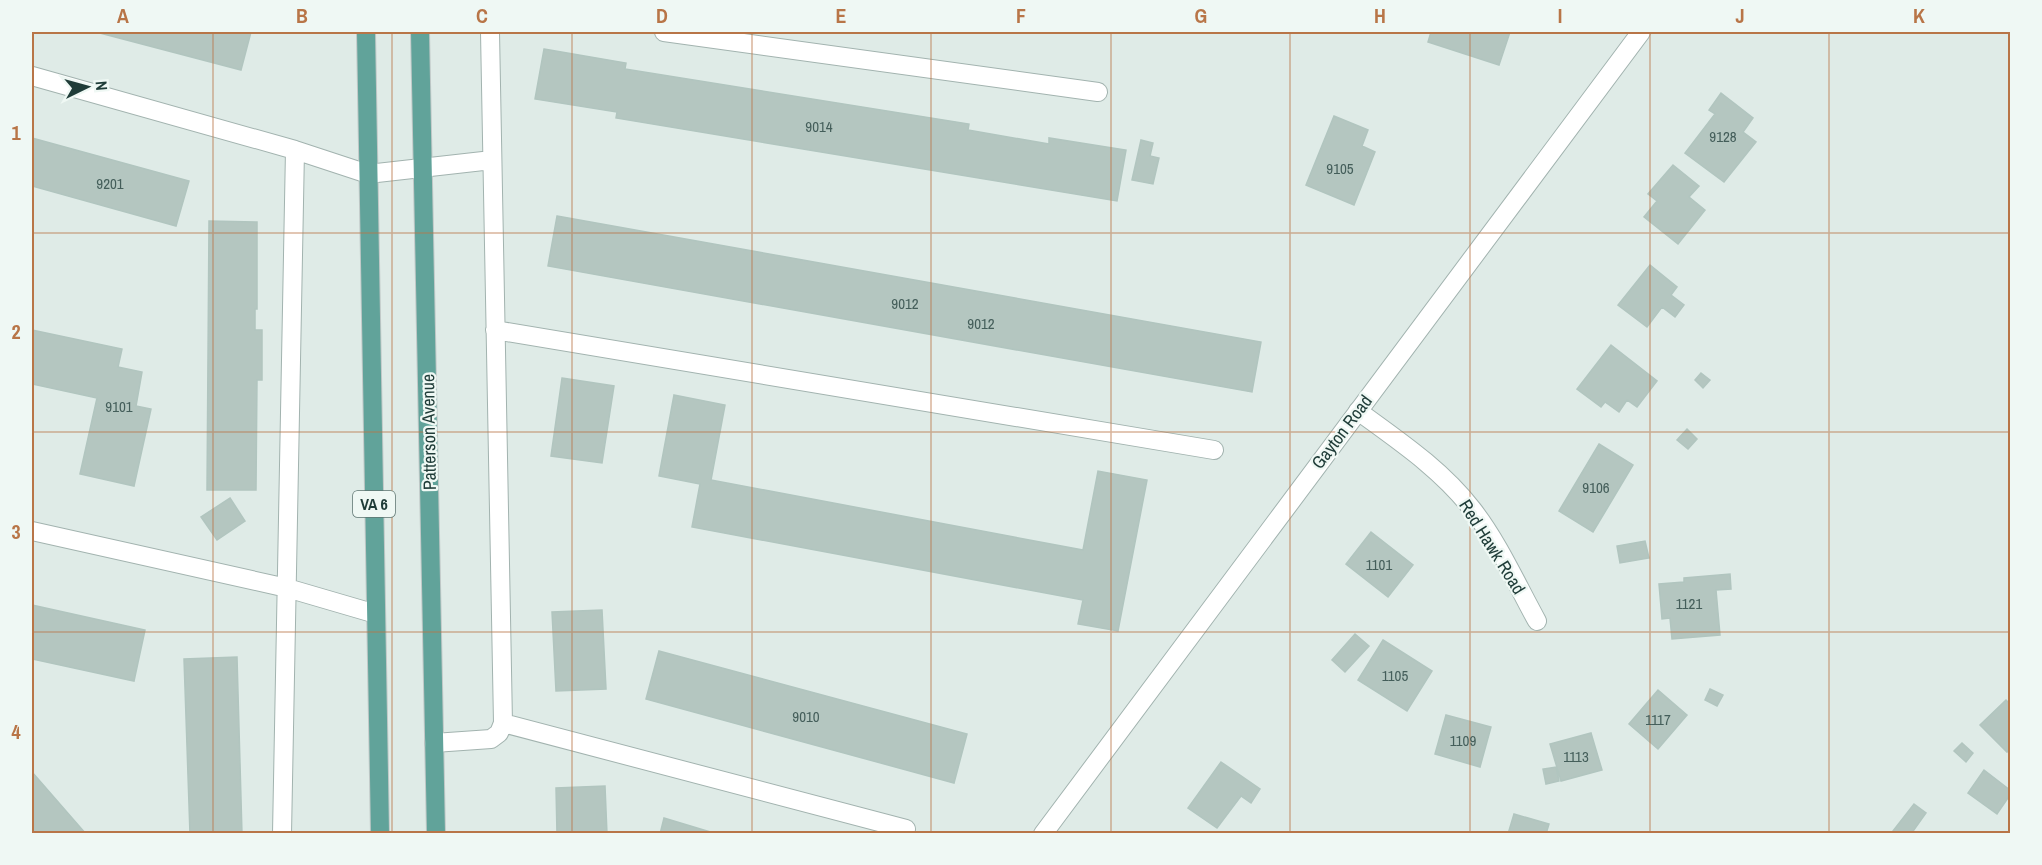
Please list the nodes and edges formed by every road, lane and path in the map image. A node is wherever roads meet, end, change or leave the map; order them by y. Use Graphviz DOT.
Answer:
graph roads {
  1 [pos="366,32"];
  2 [pos="420,32"];
  3 [pos="490,32"];
  4 [pos="664,32"];
  5 [pos="1641,32"];
  6 [pos="32,75"];
  7 [pos="1098,92"];
  8 [pos="295,150"];
  9 [pos="492,160"];
  10 [pos="423,167"];
  11 [pos="368,174"];
  12 [pos="495,330"];
  13 [pos="1358,411"];
  14 [pos="1214,450"];
  15 [pos="32,531"];
  16 [pos="287,588"];
  17 [pos="376,615"];
  18 [pos="1537,621"];
  19 [pos="503,723"];
  20 [pos="434,743"];
  21 [pos="906,829"];
  22 [pos="282,834"];
  23 [pos="380,834"];
  24 [pos="436,834"];
  25 [pos="1043,834"];
  1 -- 11 [label="main road, VA 6"];
  2 -- 10 [label="main road, Patterson Avenue"];
  3 -- 9 [label="street"];
  4 -- 7 [label="street"];
  5 -- 13 [label="street, Gayton Road"];
  6 -- 8 [label="street"];
  8 -- 11 [label="street"];
  8 -- 16 [label="street"];
  9 -- 10 [label="street"];
  9 -- 12 [label="street"];
  10 -- 11 [label="street"];
  10 -- 20 [label="main road, Patterson Avenue"];
  11 -- 17 [label="main road, VA 6"];
  12 -- 14 [label="street"];
  12 -- 19 [label="street"];
  13 -- 18 [label="street, Red Hawk Road"];
  13 -- 25 [label="street, Gayton Road"];
  15 -- 16 [label="street"];
  16 -- 17 [label="street"];
  16 -- 22 [label="street"];
  17 -- 23 [label="main road, VA 6"];
  19 -- 20 [label="street"];
  19 -- 21 [label="street"];
  20 -- 24 [label="main road, Patterson Avenue"];
}
